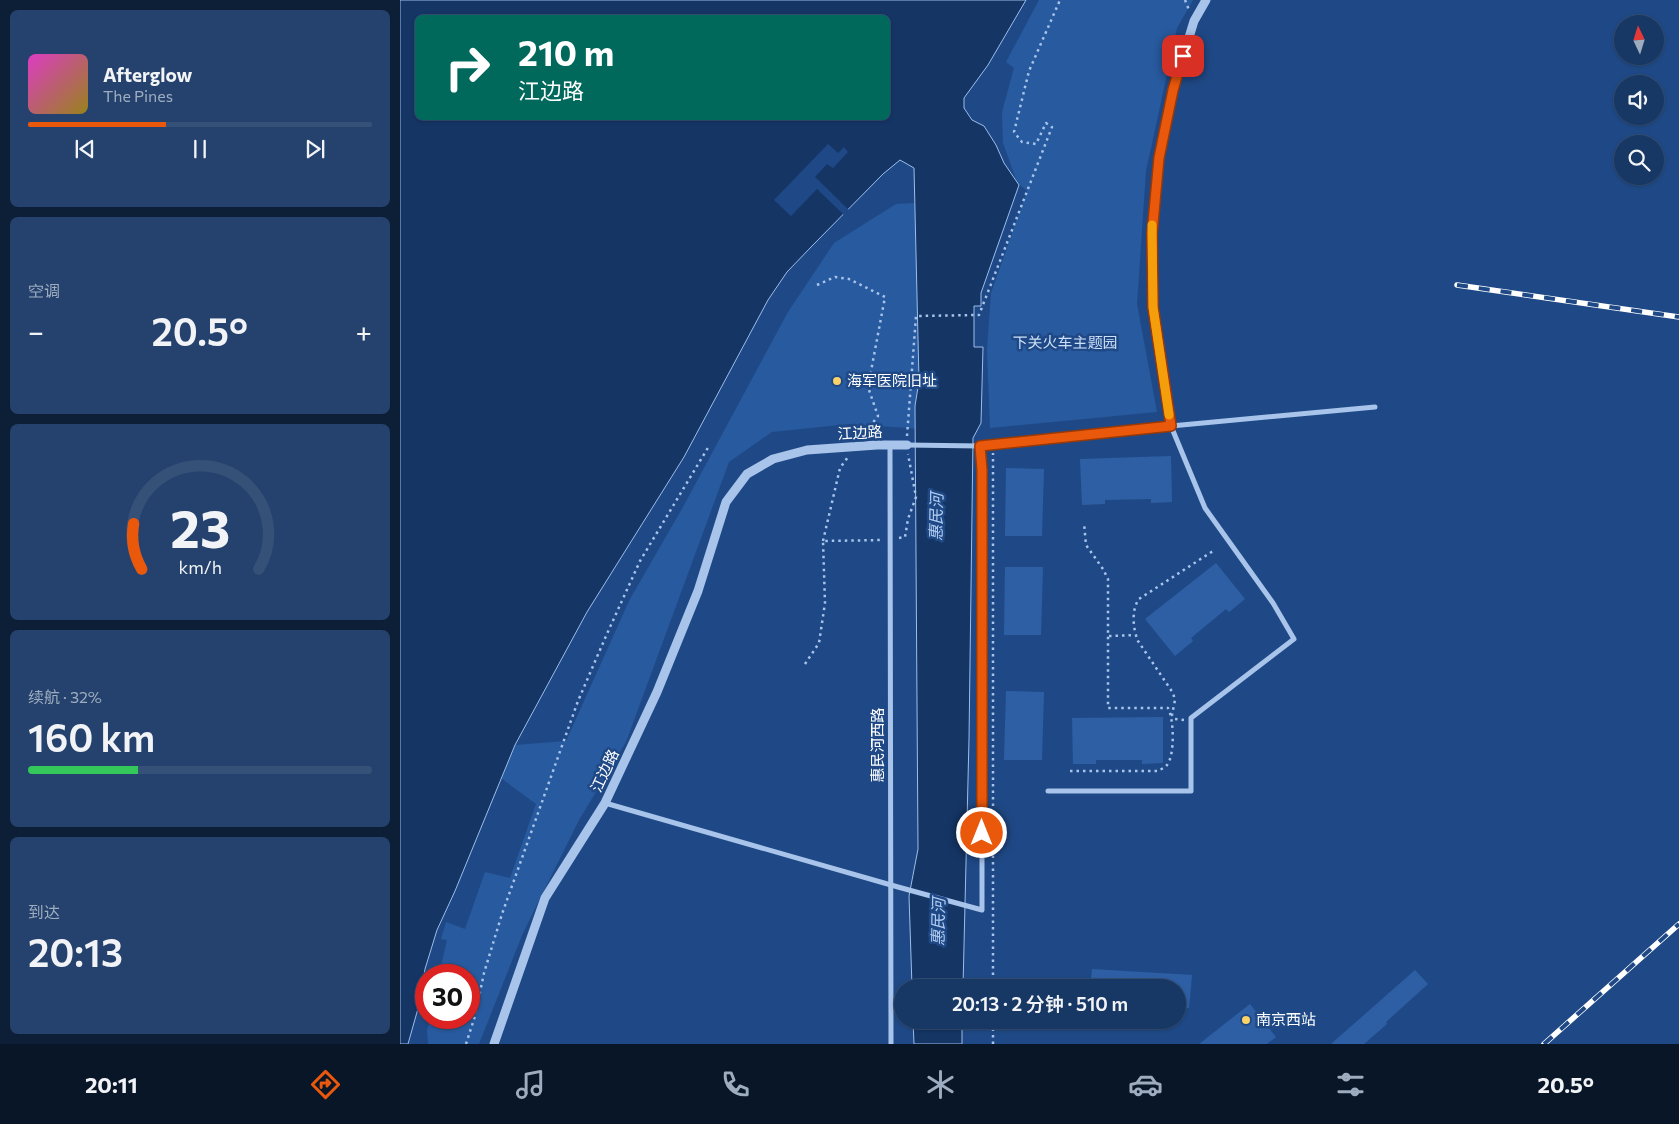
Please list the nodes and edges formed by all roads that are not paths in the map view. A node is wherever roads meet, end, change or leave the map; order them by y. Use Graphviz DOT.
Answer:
graph roads {
  1 [pos="1206,0"];
  2 [pos="1375,407"];
  3 [pos="1171,426"];
  4 [pos="907,445"];
  5 [pos="890,446"];
  6 [pos="980,446"];
  7 [pos="1048,790"];
  8 [pos="605,803"];
  9 [pos="891,885"];
  10 [pos="494,1044"];
  11 [pos="891,1044"];
  1 -- 3 [label="street"];
  2 -- 3 [label="street"];
  3 -- 6 [label="street, 江边路"];
  3 -- 7 [label="street"];
  4 -- 6 [label="street, 江边路"];
  4 -- 8 [label="street, 江边路"];
  5 -- 9 [label="street, 惠民河西路"];
  6 -- 9 [label="street"];
  8 -- 9 [label="street"];
  8 -- 10 [label="street, 江边路"];
  9 -- 11 [label="street, 惠民河西路"];
}
